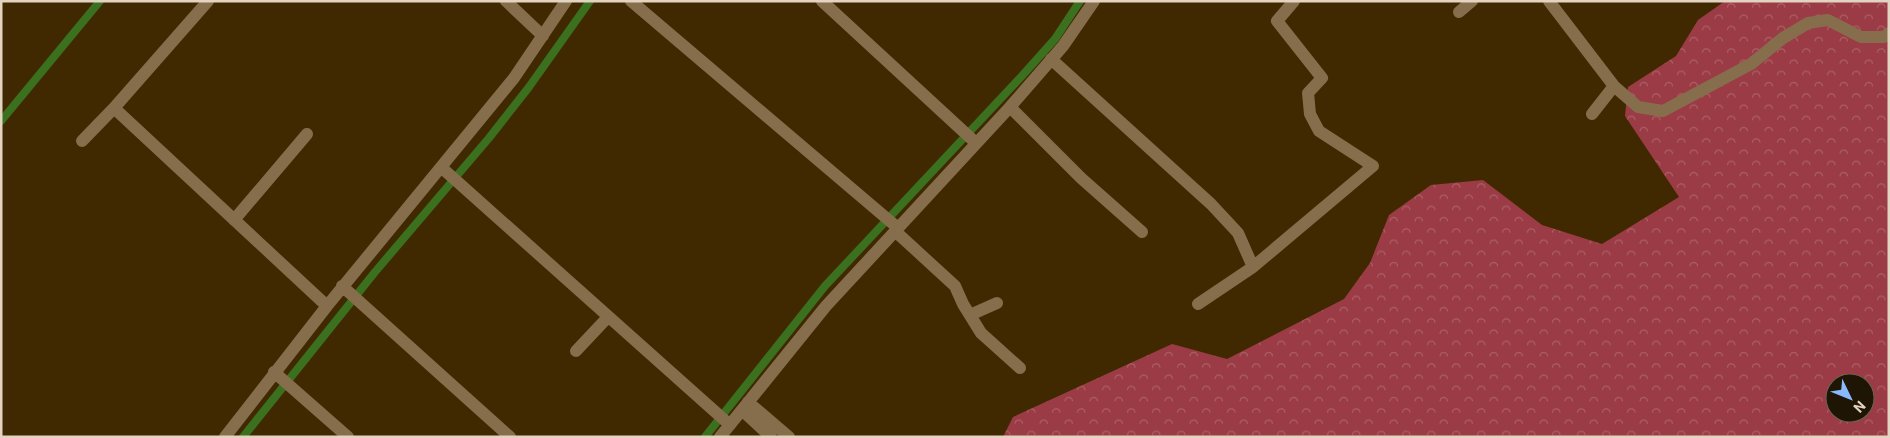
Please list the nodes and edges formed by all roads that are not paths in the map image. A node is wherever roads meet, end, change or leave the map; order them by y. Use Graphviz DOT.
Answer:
graph roads {
  1 [pos="208,1"];
  2 [pos="506,1"];
  3 [pos="566,1"];
  4 [pos="631,1"];
  5 [pos="822,1"];
  6 [pos="1094,1"];
  7 [pos="1294,1"];
  8 [pos="1472,1"];
  9 [pos="1549,1"];
  10 [pos="1459,12"];
  11 [pos="1889,33"];
  12 [pos="543,36"];
  13 [pos="1051,59"];
  14 [pos="1614,86"];
  15 [pos="1010,107"];
  16 [pos="114,108"];
  17 [pos="1592,114"];
  18 [pos="308,134"];
  19 [pos="970,137"];
  20 [pos="82,141"];
  21 [pos="450,176"];
  22 [pos="234,220"];
  23 [pos="891,224"];
  24 [pos="1142,232"];
  25 [pos="1253,267"];
  26 [pos="351,294"];
  27 [pos="997,303"];
  28 [pos="1198,304"];
  29 [pos="327,306"];
  30 [pos="970,316"];
  31 [pos="608,317"];
  32 [pos="576,352"];
  33 [pos="1020,368"];
  34 [pos="283,379"];
  35 [pos="745,406"];
  36 [pos="724,420"];
  37 [pos="226,436"];
  38 [pos="348,437"];
  39 [pos="510,437"];
  40 [pos="720,437"];
  41 [pos="771,437"];
  42 [pos="789,437"];
  1 -- 16 [label="street"];
  2 -- 12 [label="street"];
  3 -- 12 [label="street"];
  4 -- 23 [label="street"];
  5 -- 19 [label="street"];
  6 -- 13 [label="street"];
  7 -- 25 [label="street"];
  8 -- 10 [label="street"];
  9 -- 14 [label="street"];
  11 -- 14 [label="street"];
  12 -- 21 [label="street"];
  13 -- 15 [label="street"];
  13 -- 25 [label="street"];
  14 -- 17 [label="street"];
  15 -- 19 [label="street"];
  15 -- 24 [label="street"];
  16 -- 20 [label="street"];
  16 -- 22 [label="street"];
  18 -- 22 [label="street"];
  19 -- 23 [label="street"];
  21 -- 26 [label="street"];
  21 -- 31 [label="street"];
  22 -- 29 [label="street"];
  23 -- 30 [label="street"];
  23 -- 35 [label="street"];
  25 -- 28 [label="street"];
  26 -- 29 [label="street"];
  26 -- 39 [label="street"];
  27 -- 30 [label="street"];
  29 -- 34 [label="street"];
  30 -- 33 [label="street"];
  31 -- 32 [label="street"];
  31 -- 36 [label="street"];
  34 -- 37 [label="street"];
  34 -- 38 [label="street"];
  35 -- 36 [label="street"];
  35 -- 41 [label="street"];
  35 -- 42 [label="street"];
  36 -- 40 [label="street"];
}
